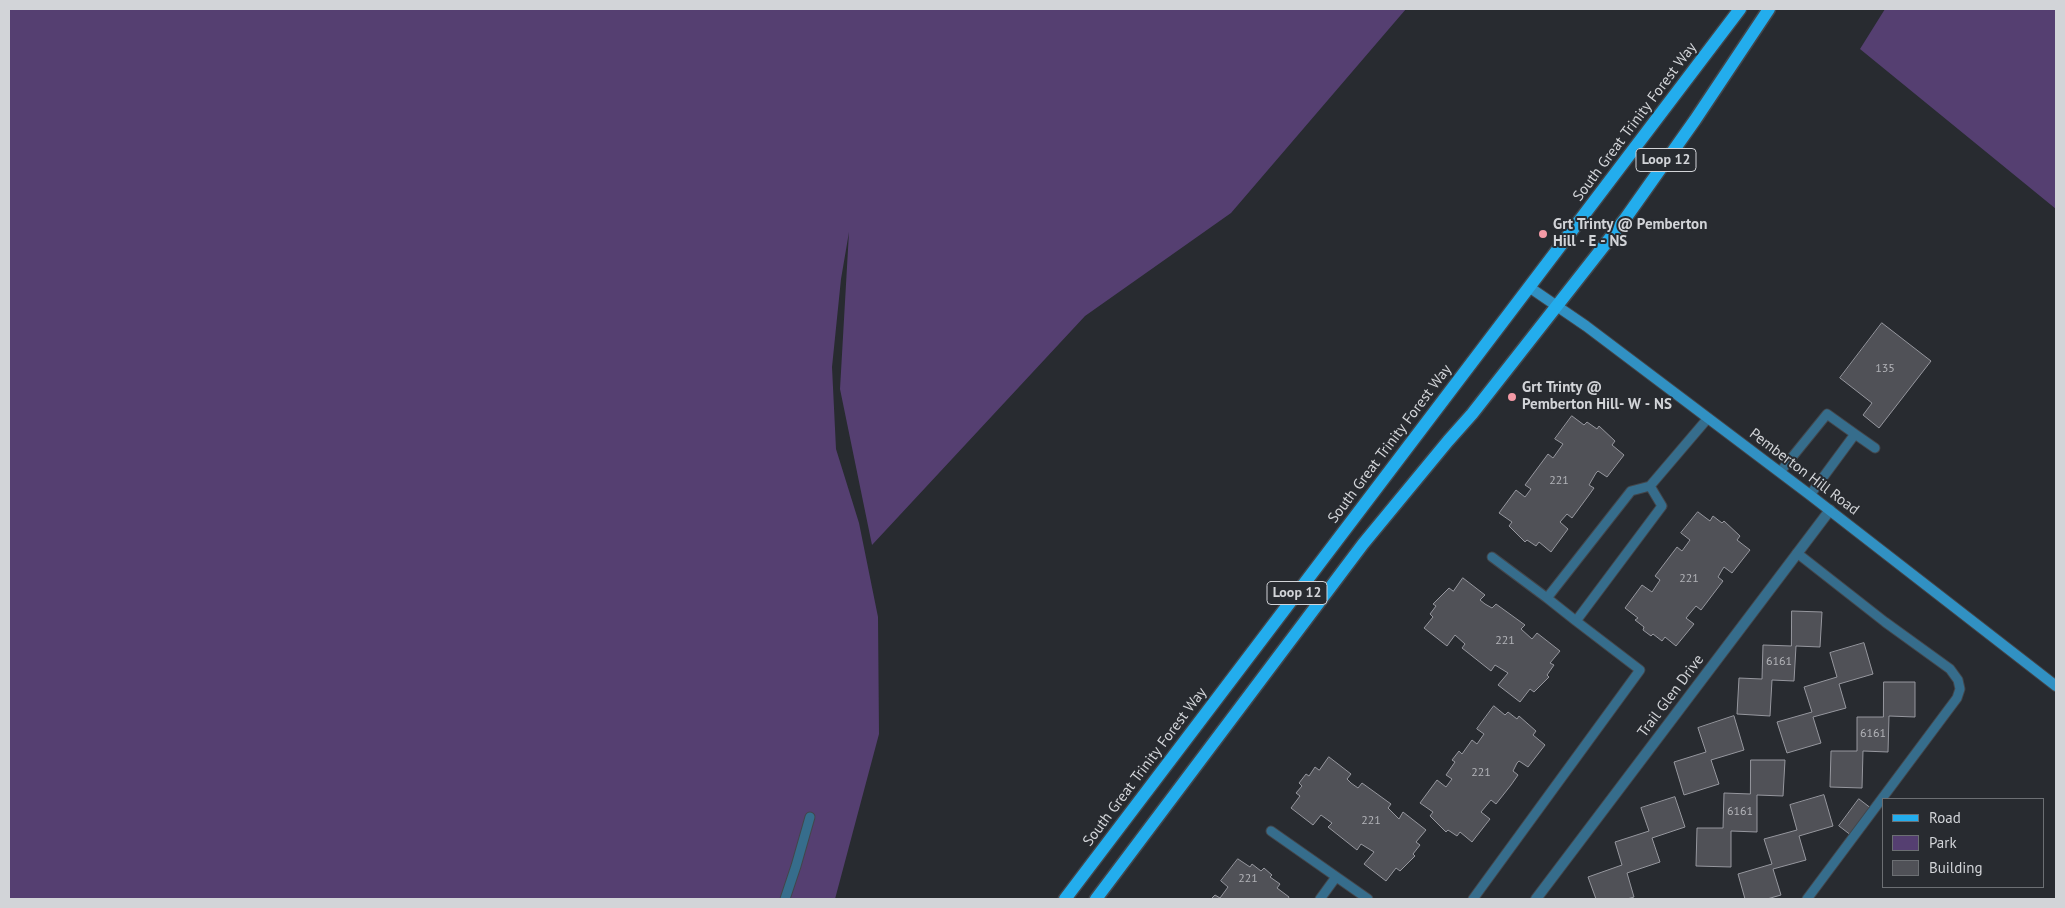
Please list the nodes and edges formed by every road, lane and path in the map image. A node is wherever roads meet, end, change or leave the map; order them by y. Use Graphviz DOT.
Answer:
graph roads {
  1 [pos="1740,9"];
  2 [pos="1769,9"];
  3 [pos="1529,287"];
  4 [pos="1557,306"];
  5 [pos="1708,418"];
  6 [pos="1855,434"];
  7 [pos="1875,448"];
  8 [pos="1780,472"];
  9 [pos="1650,486"];
  10 [pos="1810,495"];
  11 [pos="1830,510"];
  12 [pos="1797,553"];
  13 [pos="1492,557"];
  14 [pos="1547,598"];
  15 [pos="1576,621"];
  16 [pos="2056,686"];
  17 [pos="1883,798"];
  18 [pos="1882,799"];
  19 [pos="810,817"];
  20 [pos="1271,831"];
  21 [pos="1336,877"];
  22 [pos="785,899"];
  23 [pos="1065,899"];
  24 [pos="1096,899"];
  25 [pos="1320,899"];
  26 [pos="1368,899"];
  27 [pos="1473,899"];
  28 [pos="1536,899"];
  29 [pos="1808,899"];
  1 -- 3 [label="main road, South Great Trinity Forest Way / Loop 12"];
  2 -- 4 [label="main road, Loop 12"];
  3 -- 4 [label="street, Pemberton Hill Road"];
  3 -- 23 [label="main road, South Great Trinity Forest Way / Loop 12"];
  4 -- 5 [label="street, Pemberton Hill Road"];
  4 -- 24 [label="main road, Loop 12"];
  5 -- 8 [label="street, Pemberton Hill Road"];
  5 -- 9 [label="lane"];
  6 -- 7 [label="lane"];
  6 -- 8 [label="lane"];
  6 -- 10 [label="lane"];
  8 -- 10 [label="street, Pemberton Hill Road"];
  9 -- 14 [label="lane"];
  9 -- 15 [label="lane"];
  10 -- 11 [label="street, Pemberton Hill Road"];
  11 -- 12 [label="street, Trail Glen Drive"];
  11 -- 16 [label="street, Pemberton Hill Road"];
  12 -- 17 [label="lane"];
  12 -- 28 [label="street, Trail Glen Drive"];
  13 -- 14 [label="lane"];
  14 -- 15 [label="lane"];
  15 -- 27 [label="lane"];
  18 -- 29 [label="lane"];
  19 -- 22 [label="lane"];
  20 -- 21 [label="lane"];
  21 -- 25 [label="lane"];
  21 -- 26 [label="lane"];
}
